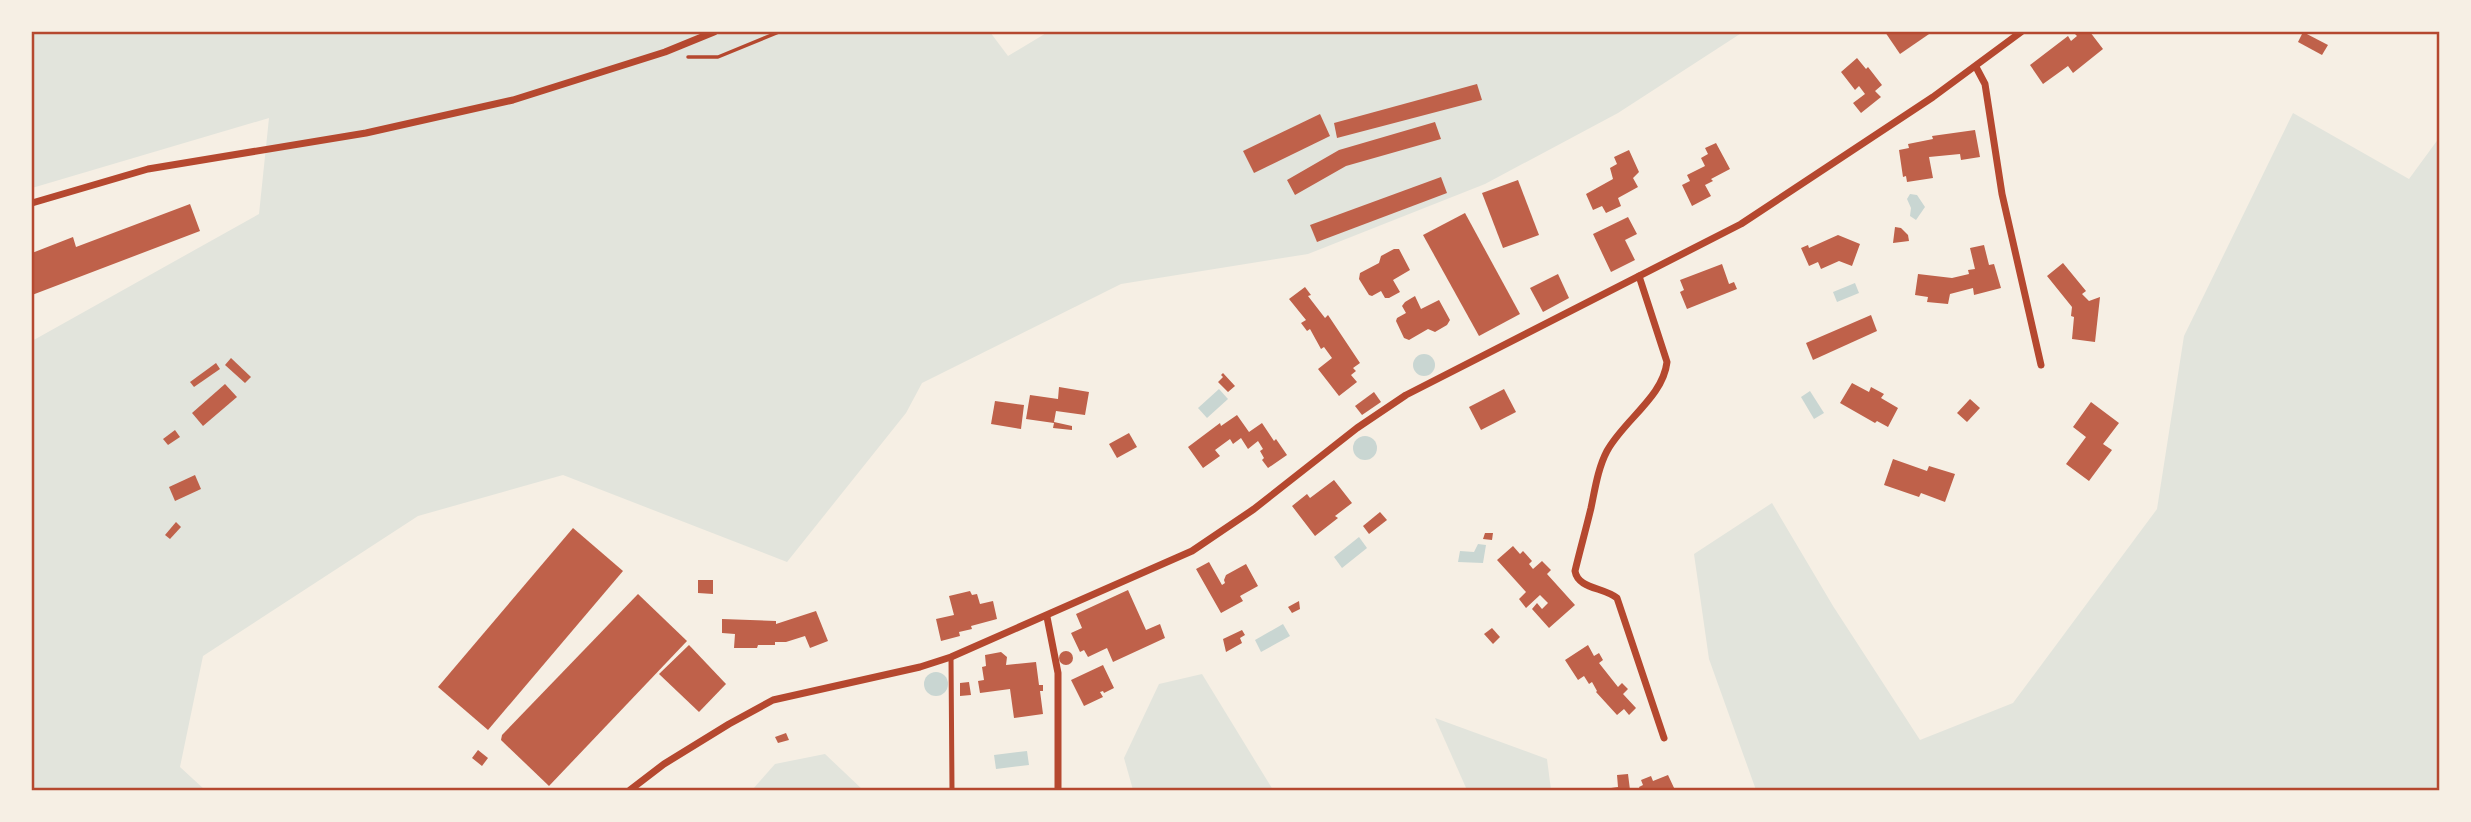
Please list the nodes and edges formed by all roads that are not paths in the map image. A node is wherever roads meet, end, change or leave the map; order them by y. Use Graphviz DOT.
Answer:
graph roads {
  1 [pos="714,32"];
  2 [pos="2021,32"];
  3 [pos="1976,67"];
  4 [pos="32,203"];
  5 [pos="1639,276"];
  6 [pos="2041,365"];
  7 [pos="1047,617"];
  8 [pos="951,657"];
  9 [pos="1664,738"];
  10 [pos="630,790"];
  11 [pos="952,790"];
  12 [pos="1058,790"];
  1 -- 4 [label="street"];
  2 -- 3 [label="street"];
  3 -- 5 [label="street"];
  3 -- 6 [label="street"];
  5 -- 7 [label="street"];
  5 -- 9 [label="street"];
  7 -- 8 [label="street"];
  7 -- 12 [label="street"];
  8 -- 10 [label="street"];
  8 -- 11 [label="lane"];
}
